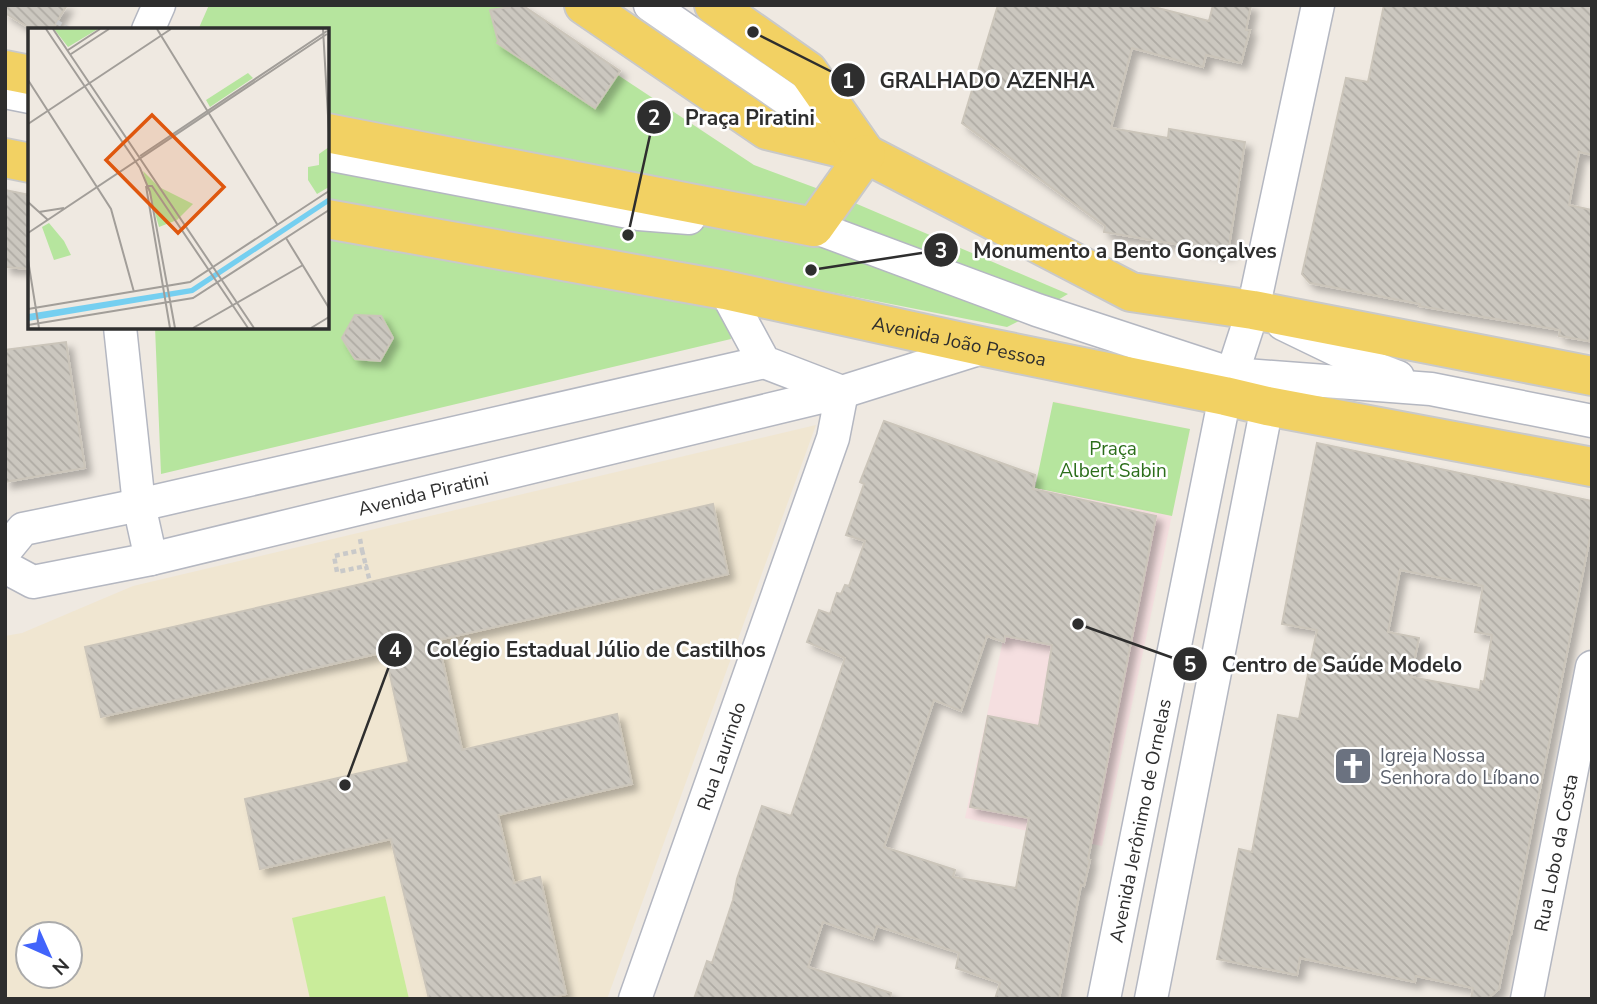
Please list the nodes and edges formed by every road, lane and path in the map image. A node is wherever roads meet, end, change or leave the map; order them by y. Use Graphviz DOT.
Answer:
graph roads {
  1 [pos="159,5"];
  2 [pos="584,5"];
  3 [pos="650,5"];
  4 [pos="715,5"];
  5 [pos="1318,5"];
  6 [pos="57,22"];
  7 [pos="67,28"];
  8 [pos="149,28"];
  9 [pos="5,70"];
  10 [pos="28,75"];
  11 [pos="5,92"];
  12 [pos="28,97"];
  13 [pos="329,133"];
  14 [pos="866,154"];
  15 [pos="329,155"];
  16 [pos="5,158"];
  17 [pos="28,163"];
  18 [pos="329,219"];
  19 [pos="814,227"];
  20 [pos="725,290"];
  21 [pos="1253,310"];
  22 [pos="120,329"];
  23 [pos="985,347"];
  24 [pos="764,362"];
  25 [pos="1592,376"];
  26 [pos="1229,385"];
  27 [pos="1431,389"];
  28 [pos="842,392"];
  29 [pos="1267,406"];
  30 [pos="1592,421"];
  31 [pos="1592,467"];
  32 [pos="139,505"];
  33 [pos="341,513"];
  34 [pos="362,550"];
  35 [pos="5,551"];
  36 [pos="151,559"];
  37 [pos="366,566"];
  38 [pos="5,567"];
  39 [pos="370,582"];
  40 [pos="1592,667"];
  41 [pos="1167,687"];
  42 [pos="1210,694"];
  43 [pos="635,999"];
  44 [pos="1105,999"];
  45 [pos="1151,999"];
  46 [pos="1527,999"];
  1 -- 8 [label="street"];
  2 -- 14 [label="main road"];
  3 -- 14 [label="street"];
  4 -- 14 [label="main road"];
  5 -- 21 [label="street, Avenida Jerônimo de Ornelas"];
  6 -- 7 [label="path"];
  9 -- 10 [label="main road"];
  11 -- 12 [label="street"];
  13 -- 19 [label="main road"];
  14 -- 19 [label="main road"];
  14 -- 21 [label="main road"];
  15 -- 19 [label="street"];
  16 -- 17 [label="main road"];
  18 -- 20 [label="main road, Avenida João Pessoa"];
  19 -- 26 [label="street"];
  20 -- 23 [label="main road, Avenida João Pessoa"];
  20 -- 24 [label="street"];
  21 -- 25 [label="main road"];
  21 -- 26 [label="street, Avenida Jerônimo de Ornelas"];
  21 -- 27 [label="street"];
  22 -- 32 [label="street"];
  23 -- 26 [label="main road, Avenida João Pessoa"];
  23 -- 28 [label="street, Avenida Piratini"];
  24 -- 28 [label="street"];
  24 -- 32 [label="street"];
  26 -- 27 [label="street"];
  26 -- 29 [label="main road, Avenida João Pessoa"];
  26 -- 41 [label="street, Avenida Jerônimo de Ornelas"];
  27 -- 29 [label="street"];
  27 -- 30 [label="street"];
  28 -- 33 [label="street, Avenida Piratini"];
  28 -- 43 [label="street, Rua Laurindo"];
  29 -- 31 [label="main road, Avenida João Pessoa"];
  29 -- 42 [label="street"];
  32 -- 35 [label="street"];
  32 -- 36 [label="street"];
  33 -- 34 [label="path"];
  33 -- 36 [label="street, Avenida Piratini"];
  34 -- 37 [label="path"];
  34 -- 37 [label="path"];
  36 -- 38 [label="street, Avenida Piratini"];
  37 -- 39 [label="path"];
  40 -- 46 [label="street, Rua Lobo da Costa"];
  41 -- 42 [label="street"];
  41 -- 44 [label="street, Avenida Jerônimo de Ornelas"];
  42 -- 45 [label="street"];
}
